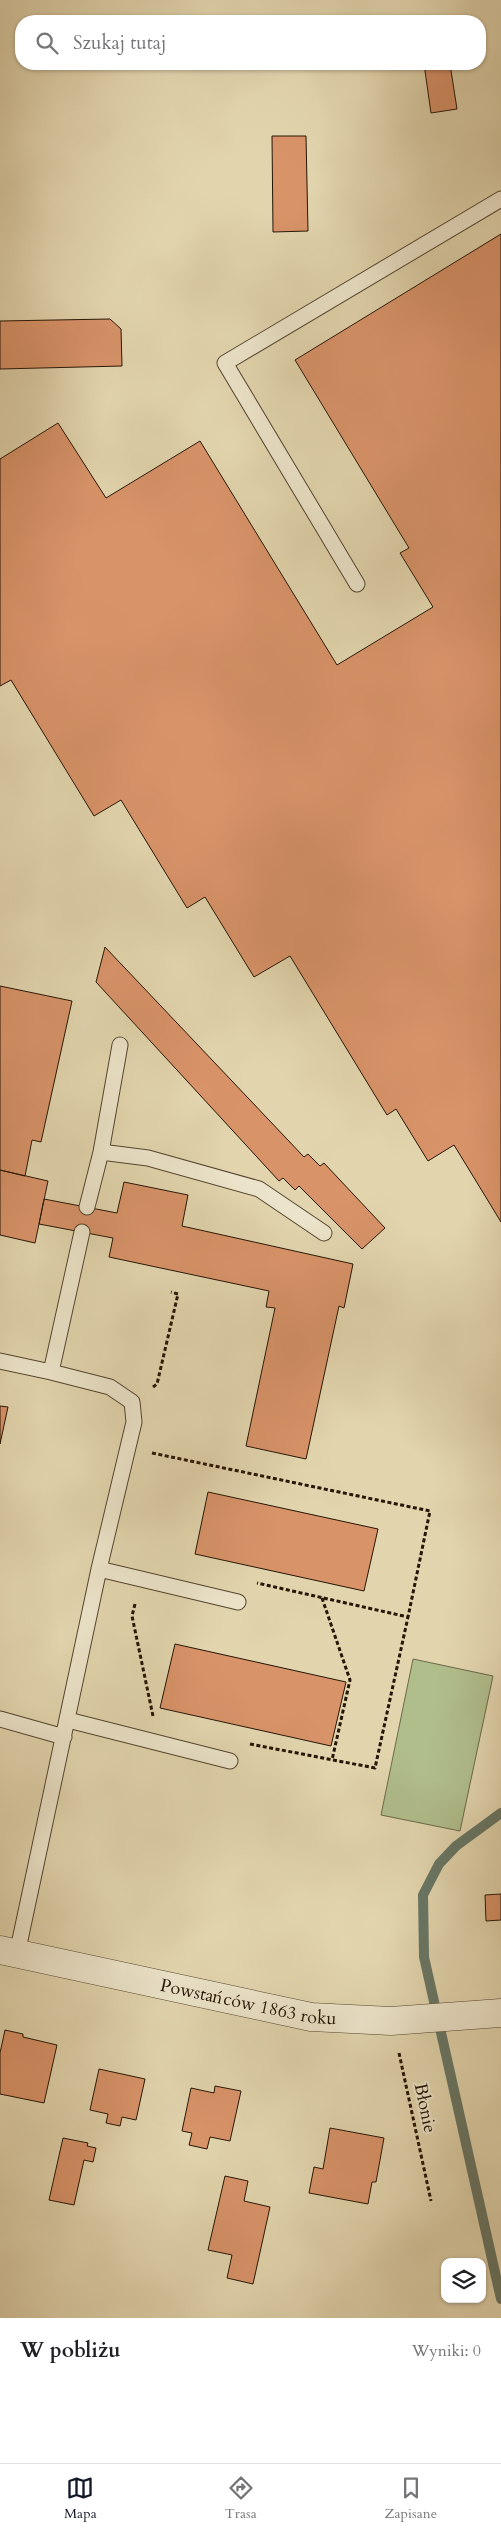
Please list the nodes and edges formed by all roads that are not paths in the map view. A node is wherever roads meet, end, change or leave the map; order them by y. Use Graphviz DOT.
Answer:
graph roads {
  1 [pos="501,199"];
  2 [pos="357,584"];
  3 [pos="120,1046"];
  4 [pos="101,1152"];
  5 [pos="87,1207"];
  6 [pos="82,1232"];
  7 [pos="324,1233"];
  8 [pos="0,1361"];
  9 [pos="51,1372"];
  10 [pos="99,1569"];
  11 [pos="238,1602"];
  12 [pos="0,1719"];
  13 [pos="68,1720"];
  14 [pos="64,1737"];
  15 [pos="230,1761"];
  16 [pos="9,1952"];
  17 [pos="501,2013"];
  1 -- 2 [label="lane"];
  3 -- 4 [label="lane"];
  4 -- 5 [label="lane"];
  4 -- 7 [label="lane"];
  6 -- 9 [label="lane"];
  8 -- 9 [label="lane"];
  9 -- 10 [label="lane"];
  10 -- 11 [label="lane"];
  10 -- 13 [label="lane"];
  12 -- 14 [label="lane"];
  13 -- 14 [label="lane"];
  13 -- 15 [label="lane"];
  14 -- 16 [label="lane"];
  16 -- 17 [label="street, Powstańców 1863 roku"];
}
